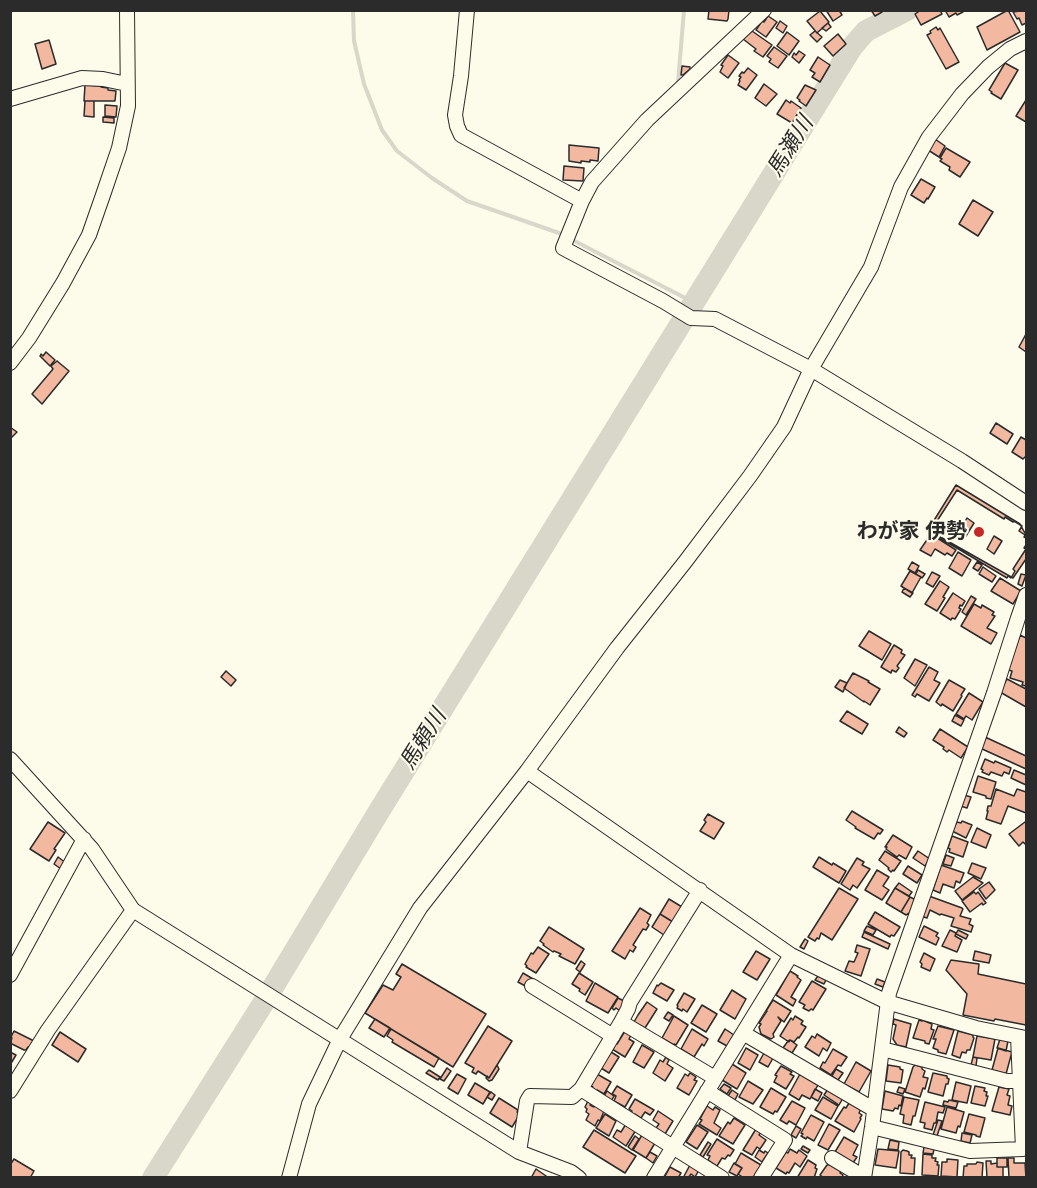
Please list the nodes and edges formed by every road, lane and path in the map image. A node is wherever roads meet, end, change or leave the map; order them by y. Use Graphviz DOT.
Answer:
graph roads {
  1 [pos="127,10"];
  2 [pos="467,10"];
  3 [pos="764,10"];
  4 [pos="1026,41"];
  5 [pos="127,84"];
  6 [pos="10,99"];
  7 [pos="582,201"];
  8 [pos="10,363"];
  9 [pos="810,369"];
  10 [pos="1026,503"];
  11 [pos="1026,595"];
  12 [pos="10,759"];
  13 [pos="527,771"];
  14 [pos="84,839"];
  15 [pos="700,890"];
  16 [pos="133,910"];
  17 [pos="791,955"];
  18 [pos="10,975"];
  19 [pos="532,986"];
  20 [pos="887,1002"];
  21 [pos="621,1022"];
  22 [pos="743,1033"];
  23 [pos="613,1036"];
  24 [pos="1022,1038"];
  25 [pos="340,1039"];
  26 [pos="882,1049"];
  27 [pos="715,1078"];
  28 [pos="1021,1081"];
  29 [pos="581,1089"];
  30 [pos="10,1091"];
  31 [pos="707,1091"];
  32 [pos="873,1109"];
  33 [pos="872,1127"];
  34 [pos="673,1148"];
  35 [pos="519,1152"];
  36 [pos="832,1158"];
  37 [pos="864,1177"];
  38 [pos="289,1178"];
  39 [pos="579,1178"];
  40 [pos="654,1178"];
  41 [pos="722,1178"];
  42 [pos="761,1178"];
  1 -- 5 [label="street"];
  2 -- 7 [label="street"];
  3 -- 7 [label="street"];
  4 -- 9 [label="street"];
  5 -- 6 [label="street"];
  5 -- 8 [label="street"];
  7 -- 9 [label="street"];
  9 -- 10 [label="street"];
  9 -- 13 [label="street"];
  11 -- 20 [label="street"];
  12 -- 14 [label="street"];
  13 -- 15 [label="street"];
  13 -- 25 [label="street"];
  14 -- 16 [label="street"];
  14 -- 18 [label="street"];
  15 -- 17 [label="street"];
  15 -- 21 [label="street"];
  16 -- 25 [label="street"];
  16 -- 30 [label="street"];
  17 -- 20 [label="street"];
  17 -- 22 [label="street"];
  19 -- 23 [label="street"];
  20 -- 24 [label="street"];
  20 -- 26 [label="street"];
  21 -- 23 [label="street"];
  21 -- 27 [label="street"];
  22 -- 27 [label="street"];
  22 -- 32 [label="street"];
  23 -- 29 [label="street"];
  24 -- 28 [label="street"];
  25 -- 35 [label="street"];
  25 -- 38 [label="street"];
  26 -- 28 [label="street"];
  26 -- 32 [label="street"];
  27 -- 31 [label="street"];
  28 -- 33 [label="street"];
  29 -- 34 [label="street"];
  29 -- 35 [label="street"];
  31 -- 34 [label="street"];
  31 -- 42 [label="street"];
  32 -- 33 [label="street"];
  33 -- 37 [label="street"];
  34 -- 40 [label="street"];
  34 -- 41 [label="street"];
  35 -- 39 [label="street"];
  36 -- 37 [label="street"];
}
